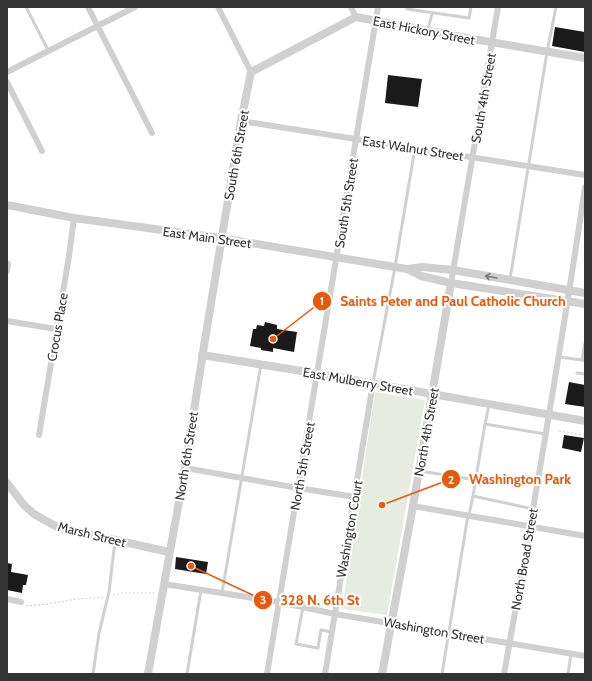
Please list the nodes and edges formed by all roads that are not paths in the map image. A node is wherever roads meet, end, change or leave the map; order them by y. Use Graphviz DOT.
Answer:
graph roads {
  1 [pos="26,7"];
  2 [pos="88,7"];
  3 [pos="135,7"];
  4 [pos="218,7"];
  5 [pos="351,7"];
  6 [pos="378,7"];
  7 [pos="407,7"];
  8 [pos="471,7"];
  9 [pos="498,7"];
  10 [pos="556,7"];
  11 [pos="432,13"];
  12 [pos="356,17"];
  13 [pos="375,21"];
  14 [pos="98,27"];
  15 [pos="428,31"];
  16 [pos="492,43"];
  17 [pos="49,52"];
  18 [pos="547,52"];
  19 [pos="585,58"];
  20 [pos="7,72"];
  21 [pos="251,72"];
  22 [pos="7,82"];
  23 [pos="241,121"];
  24 [pos="152,133"];
  25 [pos="356,138"];
  26 [pos="415,148"];
  27 [pos="42,152"];
  28 [pos="472,158"];
  29 [pos="529,166"];
  30 [pos="585,175"];
  31 [pos="585,187"];
  32 [pos="7,205"];
  33 [pos="74,218"];
  34 [pos="221,238"];
  35 [pos="337,258"];
  36 [pos="8,264"];
  37 [pos="395,267"];
  38 [pos="407,269"];
  39 [pos="7,270"];
  40 [pos="454,270"];
  41 [pos="510,280"];
  42 [pos="452,283"];
  43 [pos="570,291"];
  44 [pos="585,293"];
  45 [pos="568,301"];
  46 [pos="585,304"];
  47 [pos="7,321"];
  48 [pos="56,329"];
  49 [pos="585,343"];
  50 [pos="202,355"];
  51 [pos="559,357"];
  52 [pos="584,360"];
  53 [pos="261,364"];
  54 [pos="317,373"];
  55 [pos="577,373"];
  56 [pos="585,374"];
  57 [pos="373,384"];
  58 [pos="433,394"];
  59 [pos="489,405"];
  60 [pos="549,416"];
  61 [pos="585,422"];
  62 [pos="485,424"];
  63 [pos="546,434"];
  64 [pos="39,435"];
  65 [pos="185,468"];
  66 [pos="419,471"];
  67 [pos="242,478"];
  68 [pos="476,480"];
  69 [pos="7,483"];
  70 [pos="298,488"];
  71 [pos="473,496"];
  72 [pos="355,497"];
  73 [pos="413,506"];
  74 [pos="533,509"];
  75 [pos="469,515"];
  76 [pos="530,526"];
  77 [pos="585,536"];
  78 [pos="115,541"];
  79 [pos="169,552"];
  80 [pos="164,584"];
  81 [pos="201,590"];
  82 [pos="222,593"];
  83 [pos="7,600"];
  84 [pos="279,602"];
  85 [pos="23,604"];
  86 [pos="303,607"];
  87 [pos="335,614"];
  88 [pos="391,622"];
  89 [pos="332,632"];
  90 [pos="448,633"];
  91 [pos="509,644"];
  92 [pos="571,654"];
  93 [pos="585,656"];
  94 [pos="93,674"];
  95 [pos="148,674"];
  96 [pos="187,674"];
  97 [pos="267,674"];
  98 [pos="325,674"];
  99 [pos="382,674"];
  100 [pos="442,674"];
  101 [pos="504,674"];
  102 [pos="568,674"];
  1 -- 17 [label="lane"];
  2 -- 14 [label="street"];
  3 -- 14 [label="street"];
  4 -- 21 [label="street"];
  5 -- 12 [label="street"];
  6 -- 13 [label="street, South 5th Street"];
  7 -- 11 [label="lane"];
  8 -- 11 [label="lane"];
  9 -- 16 [label="street, South 4th Street"];
  10 -- 18 [label="lane"];
  11 -- 15 [label="lane"];
  12 -- 13 [label="street, East Hickory Street"];
  12 -- 21 [label="street, East Hickory Street"];
  13 -- 15 [label="street, East Hickory Street"];
  13 -- 25 [label="street, South 5th Street"];
  14 -- 17 [label="street"];
  14 -- 24 [label="street"];
  15 -- 16 [label="street, East Hickory Street"];
  16 -- 18 [label="street, East Hickory Street"];
  16 -- 28 [label="street, South 4th Street"];
  17 -- 20 [label="street"];
  18 -- 19 [label="street, East Hickory Street"];
  18 -- 29 [label="lane"];
  21 -- 23 [label="street, South 6th Street"];
  22 -- 27 [label="street"];
  23 -- 25 [label="street, East Walnut Street"];
  23 -- 34 [label="street, South 6th Street"];
  25 -- 26 [label="street, East Walnut Street"];
  25 -- 35 [label="street, South 5th Street"];
  26 -- 28 [label="street, East Walnut Street"];
  26 -- 37 [label="lane"];
  28 -- 29 [label="street, East Walnut Street"];
  28 -- 40 [label="street, South 4th Street"];
  29 -- 30 [label="street, East Walnut Street"];
  29 -- 41 [label="lane"];
  31 -- 43 [label="street, North Broad Street"];
  32 -- 33 [label="street, East Main Street"];
  33 -- 34 [label="street, East Main Street"];
  33 -- 48 [label="street, Crocus Place"];
  34 -- 35 [label="street, East Main Street"];
  34 -- 50 [label="street, North 6th Street"];
  35 -- 37 [label="street, East Main Street"];
  35 -- 54 [label="street, North 5th Street"];
  36 -- 39 [label="street"];
  37 -- 38 [label="street, East Main Street"];
  37 -- 57 [label="lane"];
  38 -- 40 [label="street, East Main Street"];
  38 -- 42 [label="street, East Main Street"];
  41 -- 40 [label="street, East Main Street, one-way"];
  40 -- 42 [label="street, South 4th Street"];
  41 -- 43 [label="street, East Main Street"];
  42 -- 45 [label="street, East Main Street"];
  42 -- 58 [label="street, North 4th Street"];
  43 -- 44 [label="street, East Main Street"];
  43 -- 45 [label="street, North Broad Street"];
  45 -- 46 [label="street, East Main Street"];
  45 -- 51 [label="street, North Broad Street"];
  47 -- 48 [label="street"];
  48 -- 64 [label="street, Crocus Place"];
  49 -- 52 [label="lane"];
  50 -- 53 [label="street, East Mulberry Street"];
  50 -- 65 [label="street, North 6th Street"];
  51 -- 52 [label="lane"];
  51 -- 60 [label="street, North Broad Street"];
  53 -- 54 [label="street, East Mulberry Street"];
  53 -- 67 [label="lane"];
  54 -- 57 [label="street, East Mulberry Street"];
  54 -- 70 [label="street, North 5th Street"];
  55 -- 56 [label="lane"];
  57 -- 58 [label="street, East Mulberry Street"];
  57 -- 72 [label="street, Washington Court"];
  58 -- 59 [label="street, East Mulberry Street"];
  58 -- 66 [label="street, North 4th Street"];
  59 -- 60 [label="street, East Mulberry Street"];
  59 -- 62 [label="lane"];
  60 -- 61 [label="street, East Mulberry Street"];
  60 -- 63 [label="street, North Broad Street"];
  62 -- 63 [label="lane"];
  62 -- 68 [label="lane"];
  63 -- 74 [label="street, North Broad Street"];
  65 -- 67 [label="street"];
  65 -- 79 [label="street, North 6th Street"];
  66 -- 68 [label="lane"];
  66 -- 73 [label="street, North 4th Street"];
  67 -- 70 [label="street"];
  67 -- 82 [label="lane"];
  68 -- 71 [label="lane"];
  69 -- 78 [label="street, Marsh Street"];
  70 -- 72 [label="street"];
  70 -- 84 [label="street, North 5th Street"];
  71 -- 74 [label="lane"];
  71 -- 75 [label="lane"];
  72 -- 87 [label="street, Washington Court"];
  73 -- 75 [label="street"];
  73 -- 88 [label="street, North 4th Street"];
  74 -- 76 [label="street, North Broad Street"];
  75 -- 76 [label="street"];
  75 -- 90 [label="lane"];
  76 -- 77 [label="street"];
  76 -- 91 [label="street, North Broad Street"];
  78 -- 79 [label="street, Marsh Street"];
  78 -- 94 [label="lane"];
  79 -- 80 [label="street, North 6th Street"];
  80 -- 81 [label="street, Washington Street"];
  80 -- 95 [label="street, North 6th Street"];
  81 -- 82 [label="street, Washington Street"];
  81 -- 96 [label="lane"];
  82 -- 84 [label="street, Washington Street"];
  83 -- 85 [label="street"];
  84 -- 86 [label="street, Washington Street"];
  84 -- 97 [label="street, North 5th Street"];
  86 -- 87 [label="street, Washington Street"];
  86 -- 89 [label="lane"];
  87 -- 88 [label="street, Washington Street"];
  87 -- 89 [label="street, Washington Court"];
  88 -- 90 [label="street, Washington Street"];
  88 -- 99 [label="street, North 4th Street"];
  89 -- 98 [label="street, Washington Court"];
  90 -- 91 [label="street, Washington Street"];
  90 -- 100 [label="lane"];
  91 -- 92 [label="street, Washington Street"];
  91 -- 101 [label="street, North Broad Street"];
  92 -- 93 [label="street, Washington Street"];
  92 -- 102 [label="lane"];
}
